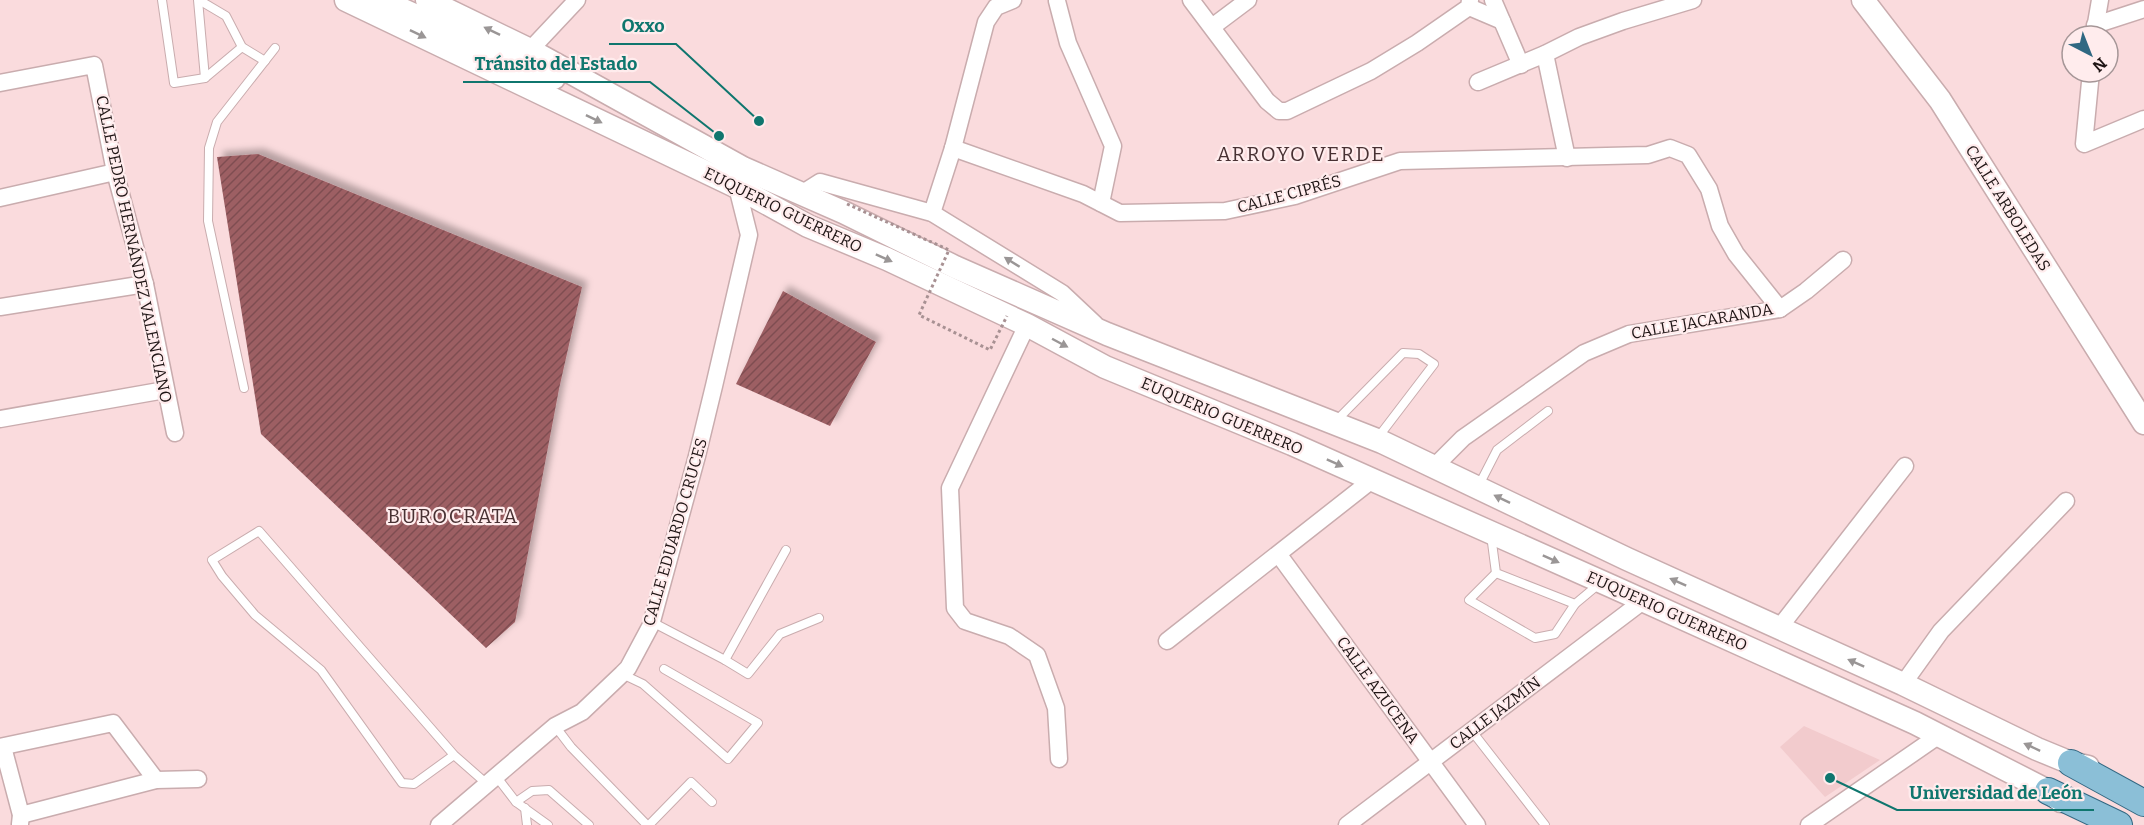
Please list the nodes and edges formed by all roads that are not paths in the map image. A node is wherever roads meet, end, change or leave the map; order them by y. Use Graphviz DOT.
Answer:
graph roads {
  1 [pos="162,0"];
  2 [pos="198,0"];
  3 [pos="346,0"];
  4 [pos="381,0"];
  5 [pos="427,0"];
  6 [pos="578,0"];
  7 [pos="1013,0"];
  8 [pos="1053,0"];
  9 [pos="1191,0"];
  10 [pos="1248,0"];
  11 [pos="1493,0"];
  12 [pos="1863,0"];
  13 [pos="2100,0"];
  14 [pos="1687,1"];
  15 [pos="1470,3"];
  16 [pos="2144,9"];
  17 [pos="1502,21"];
  18 [pos="2095,24"];
  19 [pos="2110,24"];
  20 [pos="1212,27"];
  21 [pos="242,47"];
  22 [pos="275,48"];
  23 [pos="530,50"];
  24 [pos="1545,54"];
  25 [pos="265,61"];
  26 [pos="1521,65"];
  27 [pos="205,78"];
  28 [pos="1478,82"];
  29 [pos="0,83"];
  30 [pos="2090,84"];
  31 [pos="618,99"];
  32 [pos="2144,120"];
  33 [pos="953,148"];
  34 [pos="1670,148"];
  35 [pos="1567,158"];
  36 [pos="115,172"];
  37 [pos="737,188"];
  38 [pos="801,194"];
  39 [pos="0,198"];
  40 [pos="1101,203"];
  41 [pos="932,213"];
  42 [pos="1843,260"];
  43 [pos="145,284"];
  44 [pos="0,307"];
  45 [pos="1780,309"];
  46 [pos="1017,321"];
  47 [pos="1107,334"];
  48 [pos="244,388"];
  49 [pos="165,390"];
  50 [pos="1548,411"];
  51 [pos="0,419"];
  52 [pos="1334,423"];
  53 [pos="2144,423"];
  54 [pos="175,433"];
  55 [pos="1376,440"];
  56 [pos="1905,466"];
  57 [pos="1434,467"];
  58 [pos="1372,480"];
  59 [pos="1478,488"];
  60 [pos="2066,501"];
  61 [pos="1491,532"];
  62 [pos="786,550"];
  63 [pos="1279,555"];
  64 [pos="1496,573"];
  65 [pos="1602,582"];
  66 [pos="1643,601"];
  67 [pos="1575,604"];
  68 [pos="819,618"];
  69 [pos="651,622"];
  70 [pos="1779,628"];
  71 [pos="1167,641"];
  72 [pos="724,660"];
  73 [pos="664,669"];
  74 [pos="622,674"];
  75 [pos="1903,684"];
  76 [pos="555,726"];
  77 [pos="1471,730"];
  78 [pos="1938,736"];
  79 [pos="2,747"];
  80 [pos="454,755"];
  81 [pos="1059,759"];
  82 [pos="1431,760"];
  83 [pos="2071,763"];
  84 [pos="198,779"];
  85 [pos="156,780"];
  86 [pos="491,780"];
  87 [pos="2048,791"];
  88 [pos="2144,792"];
  89 [pos="516,801"];
  90 [pos="712,802"];
  91 [pos="2144,803"];
  92 [pos="525,808"];
  93 [pos="20,820"];
  94 [pos="439,825"];
  95 [pos="527,825"];
  96 [pos="548,825"];
  97 [pos="589,825"];
  98 [pos="648,825"];
  99 [pos="1347,825"];
  100 [pos="1477,825"];
  101 [pos="1545,825"];
  102 [pos="1809,825"];
  103 [pos="2101,825"];
  104 [pos="2119,825"];
  1 -- 27 [label="lane"];
  2 -- 21 [label="lane"];
  2 -- 27 [label="lane"];
  3 -- 37 [label="main road, EUQUERIO GUERRERO, one-way"];
  4 -- 31 [label="main road"];
  23 -- 5 [label="main road, EUQUERIO GUERRERO, one-way"];
  6 -- 23 [label="street"];
  7 -- 33 [label="street"];
  8 -- 40 [label="street"];
  9 -- 20 [label="street"];
  10 -- 20 [label="street"];
  11 -- 17 [label="street"];
  12 -- 53 [label="main road, CALLE ARBOLEDAS"];
  13 -- 18 [label="street"];
  14 -- 24 [label="street"];
  15 -- 17 [label="street"];
  15 -- 20 [label="street"];
  16 -- 19 [label="street"];
  17 -- 26 [label="street"];
  21 -- 25 [label="lane"];
  21 -- 27 [label="lane"];
  22 -- 25 [label="lane"];
  23 -- 31 [label="main road, EUQUERIO GUERRERO"];
  24 -- 26 [label="street"];
  24 -- 35 [label="street"];
  25 -- 48 [label="lane"];
  26 -- 28 [label="street"];
  29 -- 36 [label="street, CALLE PEDRO HERNÁNDEZ VALENCIANO"];
  30 -- 32 [label="street"];
  31 -- 38 [label="main road, EUQUERIO GUERRERO"];
  33 -- 40 [label="street, CALLE CIPRÉS"];
  33 -- 41 [label="street"];
  34 -- 35 [label="street, CALLE CIPRÉS"];
  34 -- 45 [label="street, CALLE JACARANDA"];
  35 -- 40 [label="street, CALLE CIPRÉS"];
  36 -- 39 [label="street"];
  36 -- 43 [label="street, CALLE PEDRO HERNÁNDEZ VALENCIANO"];
  37 -- 46 [label="main road, EUQUERIO GUERRERO, one-way"];
  37 -- 69 [label="street, CALLE EDUARDO CRUCES"];
  38 -- 41 [label="street"];
  38 -- 47 [label="main road, EUQUERIO GUERRERO"];
  47 -- 41 [label="street, one-way"];
  42 -- 45 [label="street"];
  43 -- 44 [label="street"];
  43 -- 49 [label="street, CALLE PEDRO HERNÁNDEZ VALENCIANO"];
  45 -- 57 [label="street, CALLE JACARANDA"];
  46 -- 58 [label="main road, EUQUERIO GUERRERO, one-way"];
  46 -- 81 [label="street"];
  47 -- 52 [label="main road, EUQUERIO GUERRERO"];
  49 -- 51 [label="street"];
  49 -- 54 [label="street, CALLE PEDRO HERNÁNDEZ VALENCIANO"];
  50 -- 59 [label="lane"];
  52 -- 55 [label="main road, EUQUERIO GUERRERO"];
  52 -- 55 [label="lane"];
  55 -- 57 [label="main road, EUQUERIO GUERRERO"];
  56 -- 70 [label="street"];
  57 -- 59 [label="main road, EUQUERIO GUERRERO"];
  58 -- 61 [label="main road, EUQUERIO GUERRERO"];
  58 -- 63 [label="street"];
  70 -- 59 [label="main road, EUQUERIO GUERRERO, one-way"];
  60 -- 75 [label="street"];
  61 -- 64 [label="lane"];
  61 -- 65 [label="main road, EUQUERIO GUERRERO, one-way"];
  62 -- 72 [label="lane"];
  63 -- 71 [label="street"];
  63 -- 82 [label="street, CALLE AZUCENA"];
  64 -- 67 [label="lane"];
  64 -- 67 [label="lane"];
  65 -- 66 [label="main road, EUQUERIO GUERRERO"];
  65 -- 67 [label="lane"];
  66 -- 77 [label="street, CALLE JAZMÍN"];
  66 -- 78 [label="main road, EUQUERIO GUERRERO"];
  68 -- 72 [label="lane"];
  69 -- 72 [label="lane"];
  69 -- 74 [label="street, CALLE EDUARDO CRUCES"];
  75 -- 70 [label="main road, EUQUERIO GUERRERO, one-way"];
  73 -- 74 [label="lane"];
  74 -- 76 [label="street, CALLE EDUARDO CRUCES"];
  83 -- 75 [label="main road, EUQUERIO GUERRERO, one-way"];
  76 -- 86 [label="street, CALLE EDUARDO CRUCES"];
  76 -- 98 [label="lane"];
  77 -- 82 [label="street, CALLE JAZMÍN"];
  77 -- 101 [label="lane"];
  78 -- 87 [label="main road, EUQUERIO GUERRERO"];
  78 -- 102 [label="street"];
  79 -- 85 [label="street"];
  79 -- 93 [label="street"];
  80 -- 80 [label="lane"];
  80 -- 86 [label="lane"];
  82 -- 99 [label="street, CALLE JAZMÍN"];
  82 -- 100 [label="street, CALLE AZUCENA"];
  83 -- 88 [label="main road, EUQUERIO GUERRERO"];
  83 -- 91 [label="main road"];
  84 -- 85 [label="street"];
  85 -- 93 [label="street"];
  86 -- 89 [label="lane"];
  86 -- 94 [label="street, CALLE EDUARDO CRUCES"];
  87 -- 103 [label="main road, EUQUERIO GUERRERO"];
  87 -- 104 [label="main road"];
  89 -- 92 [label="lane"];
  89 -- 97 [label="lane"];
  90 -- 98 [label="lane"];
  92 -- 95 [label="lane"];
  92 -- 96 [label="lane"];
}
